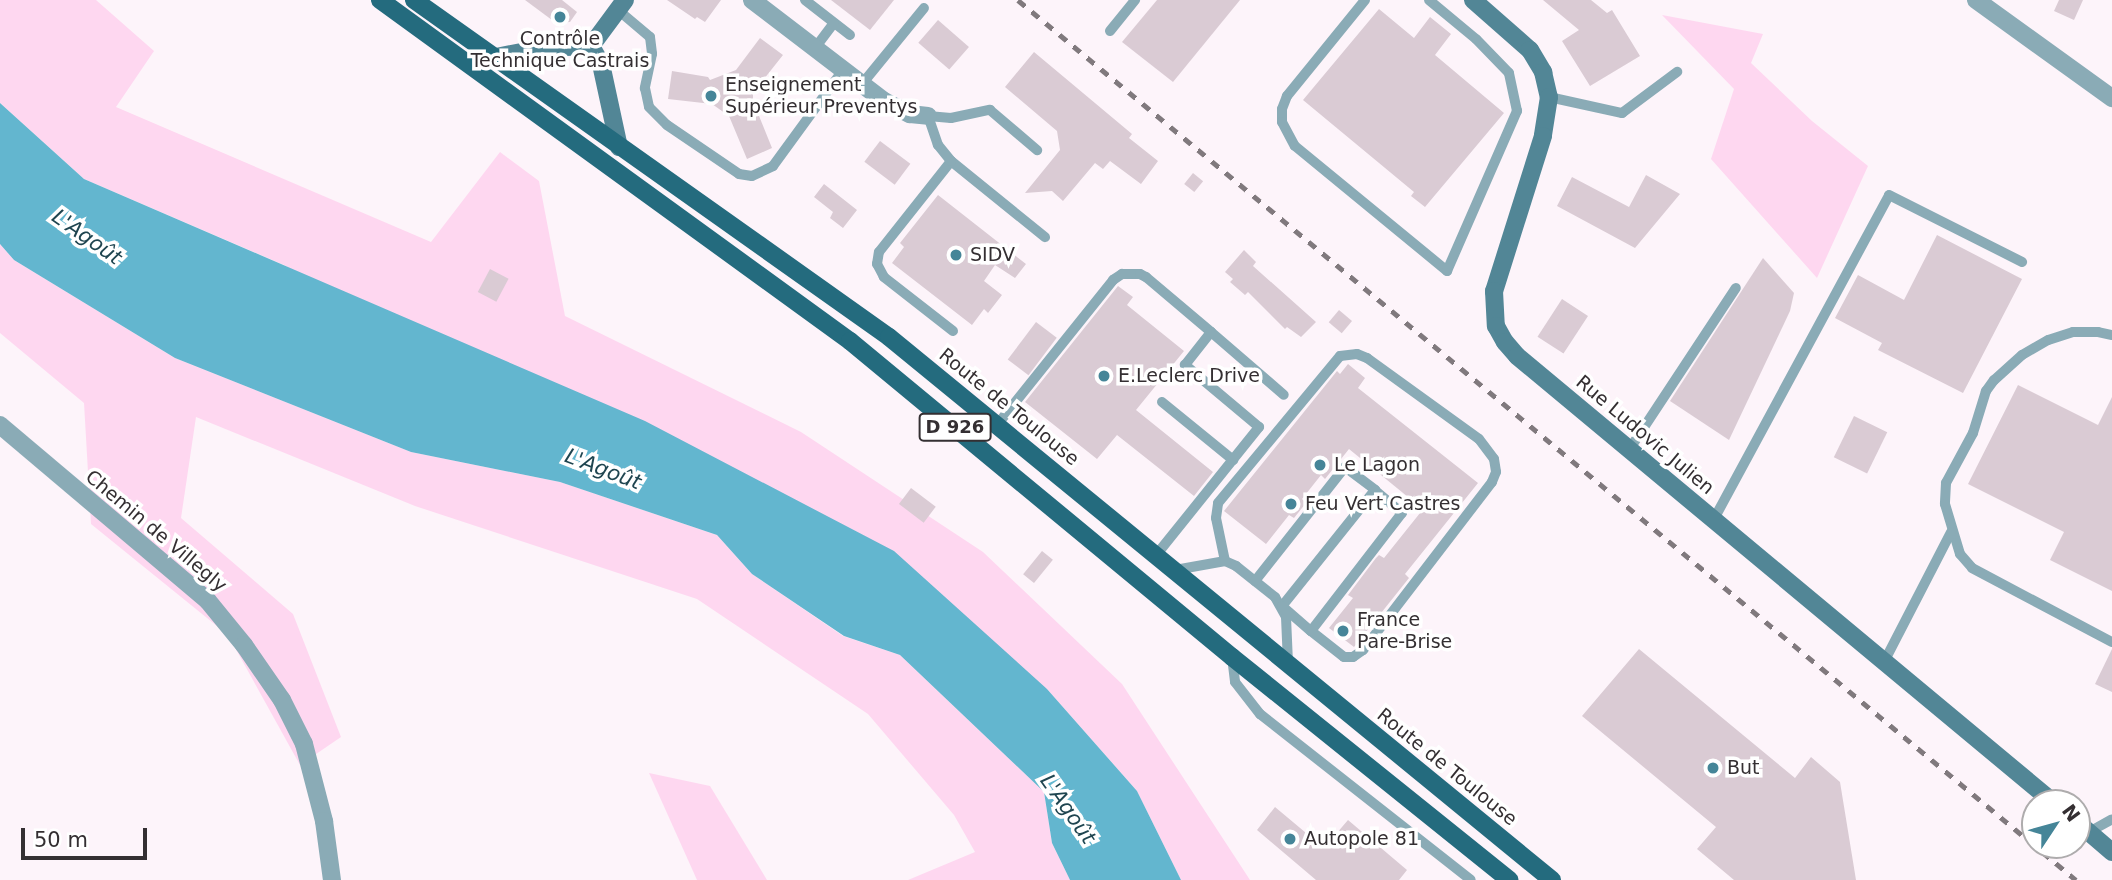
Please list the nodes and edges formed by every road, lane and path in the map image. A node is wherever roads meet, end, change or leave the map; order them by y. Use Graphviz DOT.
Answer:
graph roads {
  1 [pos="380,0"];
  2 [pos="414,0"];
  3 [pos="805,0"];
  4 [pos="1135,0"];
  5 [pos="1365,0"];
  6 [pos="1429,0"];
  7 [pos="1473,0"];
  8 [pos="1976,0"];
  9 [pos="763,3"];
  10 [pos="621,5"];
  11 [pos="924,8"];
  12 [pos="834,23"];
  13 [pos="1110,31"];
  14 [pos="850,35"];
  15 [pos="592,46"];
  16 [pos="815,48"];
  17 [pos="491,58"];
  18 [pos="843,70"];
  19 [pos="1677,72"];
  20 [pos="862,84"];
  21 [pos="1549,97"];
  22 [pos="2112,98"];
  23 [pos="928,116"];
  24 [pos="619,147"];
  25 [pos="1037,150"];
  26 [pos="951,161"];
  27 [pos="1045,237"];
  28 [pos="2022,262"];
  29 [pos="1736,288"];
  30 [pos="953,331"];
  31 [pos="1211,332"];
  32 [pos="2112,335"];
  33 [pos="1284,396"];
  34 [pos="1162,402"];
  35 [pos="0,425"];
  36 [pos="997,425"];
  37 [pos="1629,450"];
  38 [pos="1233,460"];
  39 [pos="1375,490"];
  40 [pos="1714,519"];
  41 [pos="1951,532"];
  42 [pos="1157,554"];
  43 [pos="1225,561"];
  44 [pos="1175,570"];
  45 [pos="1255,580"];
  46 [pos="1282,606"];
  47 [pos="1311,631"];
  48 [pos="2112,642"];
  49 [pos="1232,657"];
  50 [pos="1884,662"];
  51 [pos="1288,663"];
  52 [pos="2037,789"];
  53 [pos="2112,819"];
  54 [pos="2091,825"];
  55 [pos="2091,834"];
  56 [pos="2112,852"];
  57 [pos="332,880"];
  58 [pos="1471,880"];
  59 [pos="1509,880"];
  60 [pos="1552,880"];
  1 -- 49 [label="main road, D 926"];
  2 -- 17 [label="main road, Route de Toulouse / D 926"];
  3 -- 12 [label="lane"];
  4 -- 13 [label="lane"];
  5 -- 6 [label="lane"];
  7 -- 21 [label="main road, Rue Ludovic Julien"];
  8 -- 22 [label="street"];
  9 -- 16 [label="street"];
  10 -- 15 [label="main road"];
  10 -- 18 [label="lane"];
  11 -- 20 [label="lane"];
  12 -- 14 [label="lane"];
  12 -- 16 [label="lane"];
  15 -- 17 [label="main road"];
  15 -- 24 [label="main road"];
  16 -- 18 [label="street"];
  17 -- 24 [label="main road, Route de Toulouse / D 926"];
  18 -- 20 [label="street"];
  19 -- 21 [label="lane"];
  20 -- 23 [label="street"];
  21 -- 37 [label="main road, Rue Ludovic Julien"];
  23 -- 25 [label="lane"];
  23 -- 26 [label="lane"];
  24 -- 36 [label="main road, Route de Toulouse / D 926"];
  26 -- 27 [label="lane"];
  26 -- 30 [label="lane"];
  28 -- 40 [label="lane"];
  29 -- 37 [label="lane"];
  31 -- 33 [label="lane"];
  31 -- 36 [label="lane"];
  31 -- 38 [label="lane"];
  32 -- 41 [label="lane"];
  34 -- 38 [label="lane"];
  35 -- 57 [label="street, Chemin de Villegly"];
  36 -- 42 [label="main road, Route de Toulouse / D 926"];
  37 -- 40 [label="main road, Rue Ludovic Julien"];
  38 -- 42 [label="lane"];
  39 -- 45 [label="lane"];
  39 -- 46 [label="lane"];
  39 -- 47 [label="lane"];
  40 -- 50 [label="main road, Rue Ludovic Julien"];
  41 -- 48 [label="lane"];
  41 -- 50 [label="lane"];
  42 -- 44 [label="main road, Route de Toulouse / D 926"];
  43 -- 44 [label="lane"];
  43 -- 45 [label="lane"];
  43 -- 47 [label="lane"];
  44 -- 51 [label="main road, Route de Toulouse / D 926"];
  45 -- 46 [label="lane"];
  46 -- 47 [label="lane"];
  46 -- 51 [label="lane"];
  49 -- 58 [label="lane"];
  49 -- 59 [label="main road, D 926"];
  50 -- 52 [label="main road, Rue Ludovic Julien"];
  51 -- 60 [label="main road, Route de Toulouse / D 926"];
  53 -- 54 [label="lane"];
  55 -- 56 [label="main road"];
}
